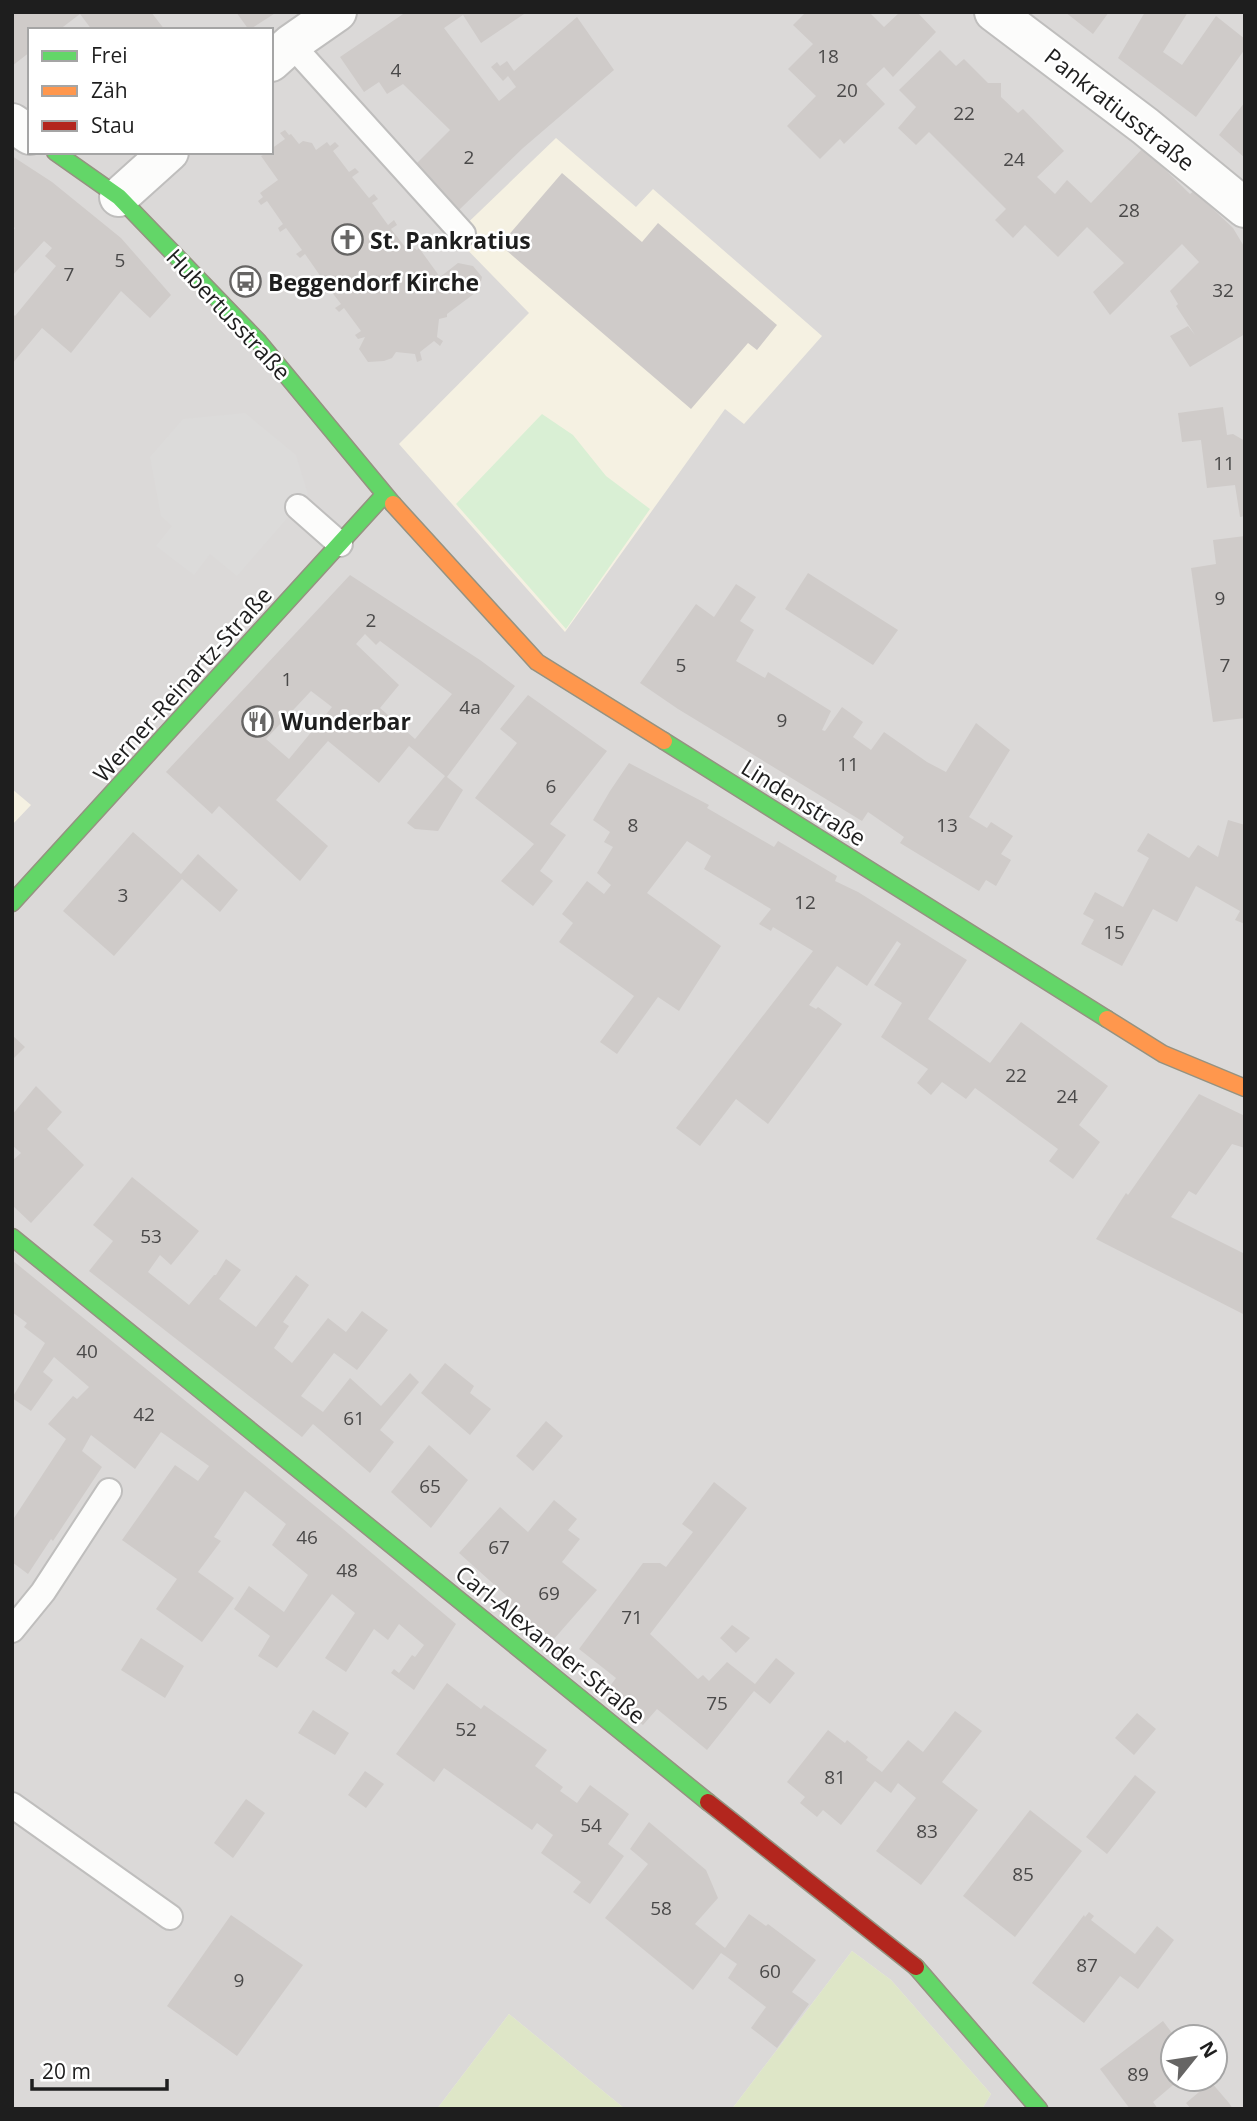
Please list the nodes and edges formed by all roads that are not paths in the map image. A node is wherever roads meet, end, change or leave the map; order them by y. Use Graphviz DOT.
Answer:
graph roads {
  1 [pos="337,12"];
  2 [pos="994,12"];
  3 [pos="281,53"];
  4 [pos="12,123"];
  5 [pos="28,134"];
  6 [pos="58,154"];
  7 [pos="167,154"];
  8 [pos="119,197"];
  9 [pos="1245,208"];
  10 [pos="463,234"];
  11 [pos="384,495"];
  12 [pos="298,507"];
  13 [pos="340,544"];
  14 [pos="12,903"];
  15 [pos="1245,1088"];
  16 [pos="12,1237"];
  17 [pos="108,1491"];
  18 [pos="12,1630"];
  19 [pos="12,1805"];
  20 [pos="170,1917"];
  21 [pos="1039,2109"];
  1 -- 3 [label="street"];
  2 -- 9 [label="street, Pankratiusstraße"];
  3 -- 10 [label="lane"];
  4 -- 5 [label="street"];
  6 -- 8 [label="street, Hubertusstraße"];
  7 -- 8 [label="street"];
  8 -- 11 [label="street, Hubertusstraße"];
  11 -- 13 [label="street, Werner-Reinartz-Straße"];
  11 -- 15 [label="street, Lindenstraße"];
  12 -- 13 [label="lane"];
  13 -- 14 [label="street, Werner-Reinartz-Straße"];
  16 -- 21 [label="street, Carl-Alexander-Straße"];
  17 -- 18 [label="lane"];
  19 -- 20 [label="lane"];
}
